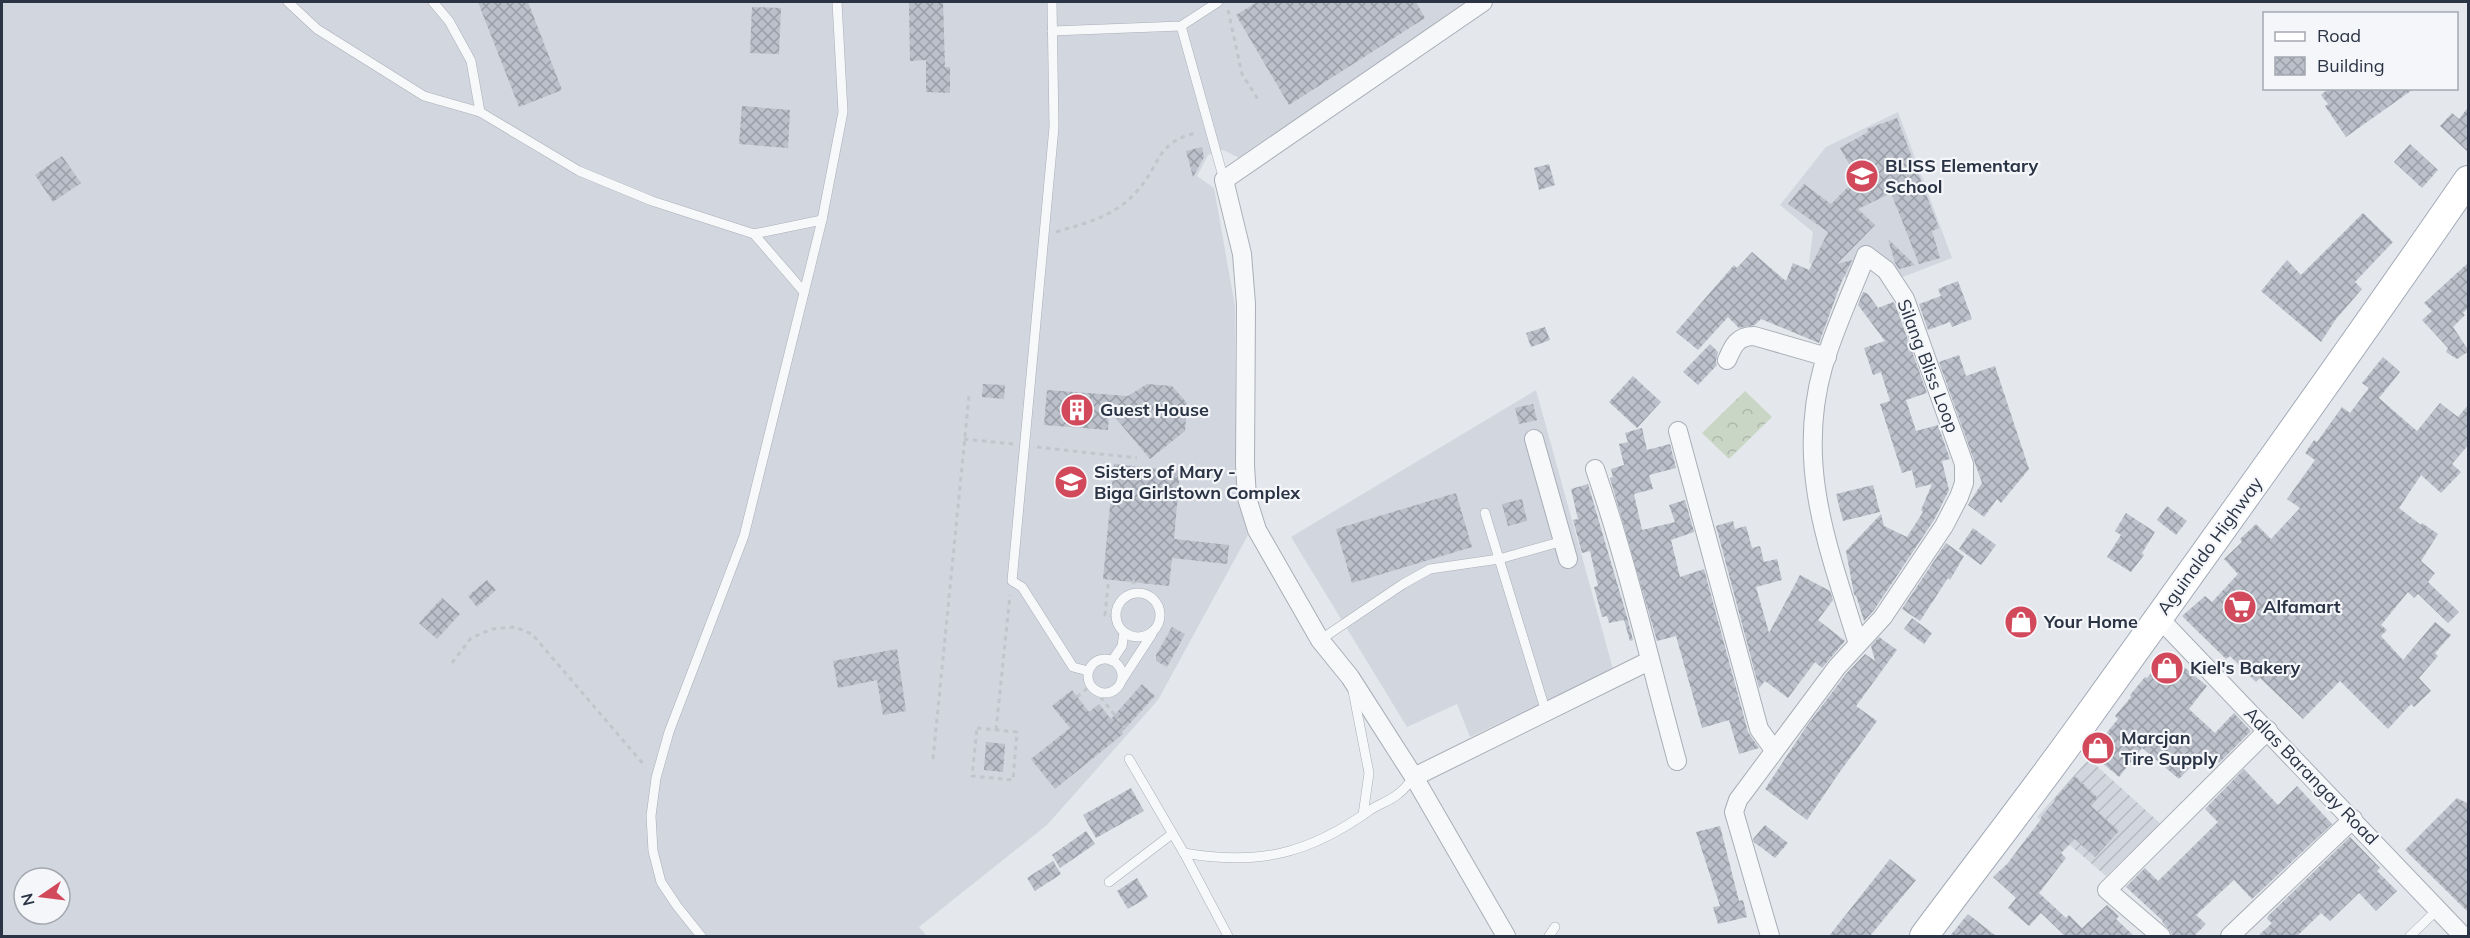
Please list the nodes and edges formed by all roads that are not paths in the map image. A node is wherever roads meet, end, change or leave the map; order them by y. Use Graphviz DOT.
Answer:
graph roads {
  1 [pos="288,2"];
  2 [pos="434,2"];
  3 [pos="837,2"];
  4 [pos="1052,2"];
  5 [pos="1218,2"];
  6 [pos="1483,2"];
  7 [pos="1181,26"];
  8 [pos="1052,31"];
  9 [pos="480,112"];
  10 [pos="1224,180"];
  11 [pos="2469,180"];
  12 [pos="822,220"];
  13 [pos="754,234"];
  14 [pos="804,292"];
  15 [pos="1827,357"];
  16 [pos="1727,360"];
  17 [pos="1678,430"];
  18 [pos="1534,439"];
  19 [pos="1595,469"];
  20 [pos="1485,513"];
  21 [pos="1566,550"];
  22 [pos="1499,559"];
  23 [pos="2158,617"];
  24 [pos="1153,632"];
  25 [pos="1124,633"];
  26 [pos="1320,640"];
  27 [pos="1858,644"];
  28 [pos="1113,661"];
  29 [pos="1649,661"];
  30 [pos="1088,671"];
  31 [pos="1350,677"];
  32 [pos="1121,682"];
  33 [pos="1545,712"];
  34 [pos="2268,730"];
  35 [pos="1774,750"];
  36 [pos="1129,759"];
  37 [pos="1677,761"];
  38 [pos="1414,777"];
  39 [pos="1363,815"];
  40 [pos="2353,819"];
  41 [pos="1172,834"];
  42 [pos="1184,853"];
  43 [pos="1109,882"];
  44 [pos="2437,910"];
  45 [pos="1555,927"];
  46 [pos="701,936"];
  47 [pos="1228,936"];
  48 [pos="1506,936"];
  49 [pos="1550,936"];
  50 [pos="1770,936"];
  51 [pos="1924,936"];
  52 [pos="2161,936"];
  53 [pos="2230,936"];
  54 [pos="2410,936"];
  55 [pos="2463,936"];
  1 -- 9 [label="lane"];
  2 -- 9 [label="lane"];
  3 -- 12 [label="lane"];
  4 -- 8 [label="lane"];
  5 -- 7 [label="lane"];
  6 -- 10 [label="street"];
  7 -- 8 [label="lane"];
  7 -- 10 [label="lane"];
  8 -- 30 [label="lane"];
  9 -- 13 [label="lane"];
  10 -- 26 [label="street"];
  11 -- 23 [label="main road, Aguinaldo Highway"];
  12 -- 13 [label="lane"];
  12 -- 14 [label="lane"];
  13 -- 14 [label="lane"];
  14 -- 46 [label="lane"];
  15 -- 16 [label="street"];
  15 -- 27 [label="street, Silang Bliss Loop"];
  15 -- 27 [label="street, Silang Bliss Loop"];
  17 -- 35 [label="street"];
  18 -- 21 [label="street"];
  19 -- 29 [label="street"];
  20 -- 22 [label="lane"];
  21 -- 22 [label="lane"];
  22 -- 26 [label="lane"];
  22 -- 33 [label="lane"];
  23 -- 34 [label="street, Adlas Barangay Road"];
  23 -- 51 [label="main road, Aguinaldo Highway"];
  24 -- 25 [label="lane"];
  24 -- 25 [label="lane"];
  24 -- 32 [label="lane"];
  25 -- 28 [label="lane"];
  26 -- 31 [label="street"];
  27 -- 35 [label="street"];
  28 -- 30 [label="lane"];
  28 -- 32 [label="lane"];
  29 -- 33 [label="street"];
  29 -- 37 [label="street"];
  30 -- 32 [label="lane"];
  31 -- 38 [label="street"];
  31 -- 39 [label="lane"];
  33 -- 38 [label="street"];
  34 -- 40 [label="street, Adlas Barangay Road"];
  34 -- 52 [label="street"];
  35 -- 50 [label="street"];
  36 -- 41 [label="lane"];
  38 -- 39 [label="lane"];
  38 -- 48 [label="street"];
  39 -- 42 [label="lane"];
  40 -- 44 [label="street, Adlas Barangay Road"];
  40 -- 53 [label="street"];
  41 -- 42 [label="lane"];
  41 -- 43 [label="lane"];
  42 -- 47 [label="lane"];
  44 -- 54 [label="lane"];
  44 -- 55 [label="street, Adlas Barangay Road"];
  45 -- 49 [label="lane"];
}
